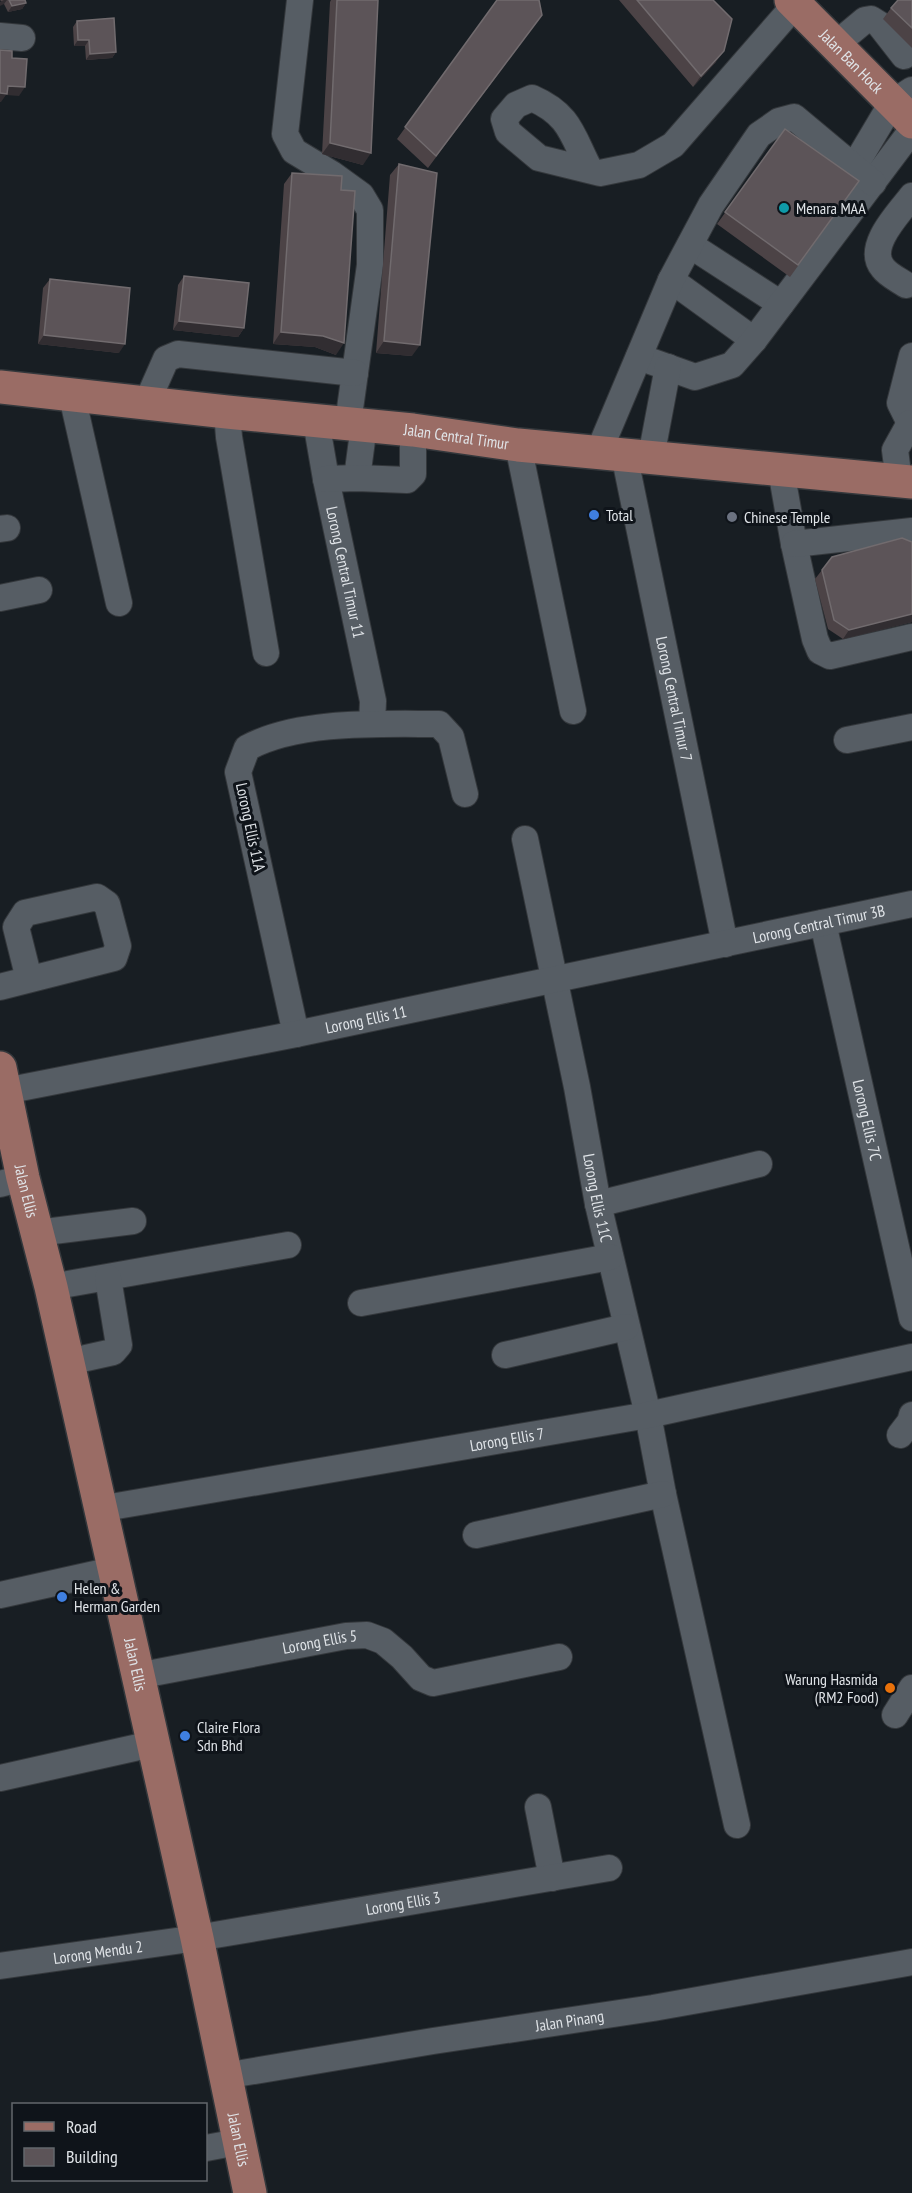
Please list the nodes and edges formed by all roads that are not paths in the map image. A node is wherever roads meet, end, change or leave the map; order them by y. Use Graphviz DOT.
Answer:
graph roads {
  1 [pos="300,0"];
  2 [pos="793,2"];
  3 [pos="835,45"];
  4 [pos="908,56"];
  5 [pos="898,100"];
  6 [pos="912,130"];
  7 [pos="590,170"];
  8 [pos="864,175"];
  9 [pos="912,196"];
  10 [pos="690,245"];
  11 [pos="671,280"];
  12 [pos="906,285"];
  13 [pos="781,304"];
  14 [pos="754,339"];
  15 [pos="912,356"];
  16 [pos="639,357"];
  17 [pos="668,367"];
  18 [pos="355,373"];
  19 [pos="0,387"];
  20 [pos="72,396"];
  21 [pos="147,402"];
  22 [pos="227,412"];
  23 [pos="316,421"];
  24 [pos="911,423"];
  25 [pos="356,424"];
  26 [pos="413,430"];
  27 [pos="518,445"];
  28 [pos="625,454"];
  29 [pos="781,470"];
  30 [pos="357,477"];
  31 [pos="326,479"];
  32 [pos="906,482"];
  33 [pos="910,537"];
  34 [pos="794,544"];
  35 [pos="39,590"];
  36 [pos="0,598"];
  37 [pos="119,603"];
  38 [pos="912,637"];
  39 [pos="266,653"];
  40 [pos="573,711"];
  41 [pos="372,724"];
  42 [pos="912,727"];
  43 [pos="847,740"];
  44 [pos="465,794"];
  45 [pos="525,839"];
  46 [pos="912,904"];
  47 [pos="823,923"];
  48 [pos="725,944"];
  49 [pos="29,979"];
  50 [pos="555,979"];
  51 [pos="0,987"];
  52 [pos="296,1034"];
  53 [pos="3,1080"];
  54 [pos="759,1164"];
  55 [pos="11,1181"];
  56 [pos="598,1204"];
  57 [pos="133,1221"];
  58 [pos="37,1233"];
  59 [pos="288,1245"];
  60 [pos="610,1257"];
  61 [pos="108,1278"];
  62 [pos="51,1287"];
  63 [pos="361,1303"];
  64 [pos="912,1318"];
  65 [pos="626,1327"];
  66 [pos="505,1355"];
  67 [pos="912,1357"];
  68 [pos="68,1362"];
  69 [pos="648,1415"];
  70 [pos="663,1494"];
  71 [pos="99,1509"];
  72 [pos="476,1535"];
  73 [pos="113,1570"];
  74 [pos="0,1595"];
  75 [pos="560,1657"];
  76 [pos="137,1676"];
  77 [pos="912,1688"];
  78 [pos="895,1715"];
  79 [pos="152,1744"];
  80 [pos="0,1778"];
  81 [pos="538,1807"];
  82 [pos="737,1825"];
  83 [pos="609,1868"];
  84 [pos="552,1878"];
  85 [pos="197,1938"];
  86 [pos="912,1962"];
  87 [pos="0,1966"];
  88 [pos="224,2076"];
  89 [pos="238,2142"];
  90 [pos="207,2148"];
  91 [pos="250,2193"];
  1 -- 18 [label="street"];
  2 -- 3 [label="main road, Jalan Ban Hock"];
  2 -- 7 [label="street"];
  3 -- 4 [label="street"];
  3 -- 5 [label="main road, Jalan Ban Hock"];
  4 -- 5 [label="street"];
  5 -- 8 [label="street"];
  6 -- 8 [label="street"];
  8 -- 10 [label="street"];
  8 -- 13 [label="street"];
  9 -- 12 [label="street"];
  10 -- 11 [label="street"];
  10 -- 13 [label="street"];
  11 -- 14 [label="street"];
  11 -- 16 [label="street"];
  13 -- 14 [label="street"];
  14 -- 17 [label="street"];
  15 -- 24 [label="street"];
  16 -- 17 [label="street"];
  16 -- 28 [label="street"];
  17 -- 28 [label="street"];
  18 -- 21 [label="street"];
  18 -- 25 [label="street"];
  19 -- 20 [label="main road, Jalan Central Timur"];
  20 -- 21 [label="main road, Jalan Central Timur"];
  20 -- 37 [label="street"];
  21 -- 22 [label="main road, Jalan Central Timur"];
  22 -- 23 [label="main road, Jalan Central Timur"];
  22 -- 39 [label="street"];
  23 -- 25 [label="main road, Jalan Central Timur"];
  23 -- 31 [label="street, Lorong Central Timur 11"];
  24 -- 32 [label="street"];
  25 -- 26 [label="main road, Jalan Central Timur"];
  25 -- 30 [label="street"];
  26 -- 27 [label="main road, Jalan Central Timur"];
  26 -- 30 [label="street"];
  27 -- 28 [label="main road, Jalan Central Timur"];
  27 -- 40 [label="street"];
  28 -- 29 [label="main road, Jalan Central Timur"];
  28 -- 48 [label="street, Lorong Central Timur 7"];
  29 -- 32 [label="main road, Jalan Central Timur"];
  29 -- 34 [label="street"];
  30 -- 31 [label="street"];
  31 -- 41 [label="street, Lorong Central Timur 11"];
  33 -- 34 [label="street"];
  34 -- 38 [label="street"];
  35 -- 36 [label="street"];
  41 -- 44 [label="street, Lorong Ellis 11A"];
  41 -- 52 [label="street, Lorong Ellis 11A"];
  42 -- 43 [label="street"];
  45 -- 50 [label="street, Lorong Ellis 11C"];
  46 -- 47 [label="street, Lorong Central Timur 3B"];
  47 -- 48 [label="street, Lorong Central Timur 3B"];
  47 -- 64 [label="street, Lorong Ellis 7C"];
  48 -- 50 [label="street, Lorong Ellis 11"];
  49 -- 51 [label="street"];
  50 -- 52 [label="street, Lorong Ellis 11"];
  50 -- 56 [label="street, Lorong Ellis 11C"];
  52 -- 53 [label="street, Lorong Ellis 11"];
  53 -- 55 [label="main road, Jalan Ellis"];
  54 -- 56 [label="street"];
  55 -- 58 [label="main road, Jalan Ellis"];
  56 -- 60 [label="street, Lorong Ellis 11C"];
  57 -- 58 [label="street"];
  58 -- 62 [label="main road, Jalan Ellis"];
  59 -- 61 [label="street"];
  60 -- 63 [label="street"];
  60 -- 65 [label="street, Lorong Ellis 11C"];
  61 -- 62 [label="street"];
  61 -- 68 [label="street"];
  62 -- 68 [label="main road, Jalan Ellis"];
  65 -- 66 [label="street"];
  65 -- 69 [label="street, Lorong Ellis 11C"];
  67 -- 69 [label="street, Lorong Ellis 7"];
  68 -- 71 [label="main road, Jalan Ellis"];
  69 -- 70 [label="street, Lorong Ellis 11C"];
  69 -- 71 [label="street, Lorong Ellis 7"];
  70 -- 72 [label="street"];
  70 -- 82 [label="street, Lorong Ellis 11C"];
  71 -- 73 [label="main road, Jalan Ellis"];
  73 -- 74 [label="street"];
  73 -- 76 [label="main road, Jalan Ellis"];
  75 -- 76 [label="street, Lorong Ellis 5"];
  76 -- 79 [label="main road, Jalan Ellis"];
  77 -- 78 [label="street"];
  79 -- 80 [label="street"];
  79 -- 85 [label="main road, Jalan Ellis"];
  81 -- 84 [label="street"];
  83 -- 84 [label="street, Lorong Ellis 3"];
  84 -- 85 [label="street, Lorong Ellis 3"];
  85 -- 87 [label="street, Lorong Mendu 2"];
  85 -- 88 [label="main road, Jalan Ellis"];
  86 -- 88 [label="street, Jalan Pinang"];
  88 -- 89 [label="main road, Jalan Ellis"];
  89 -- 90 [label="street"];
  89 -- 91 [label="main road, Jalan Ellis"];
}
